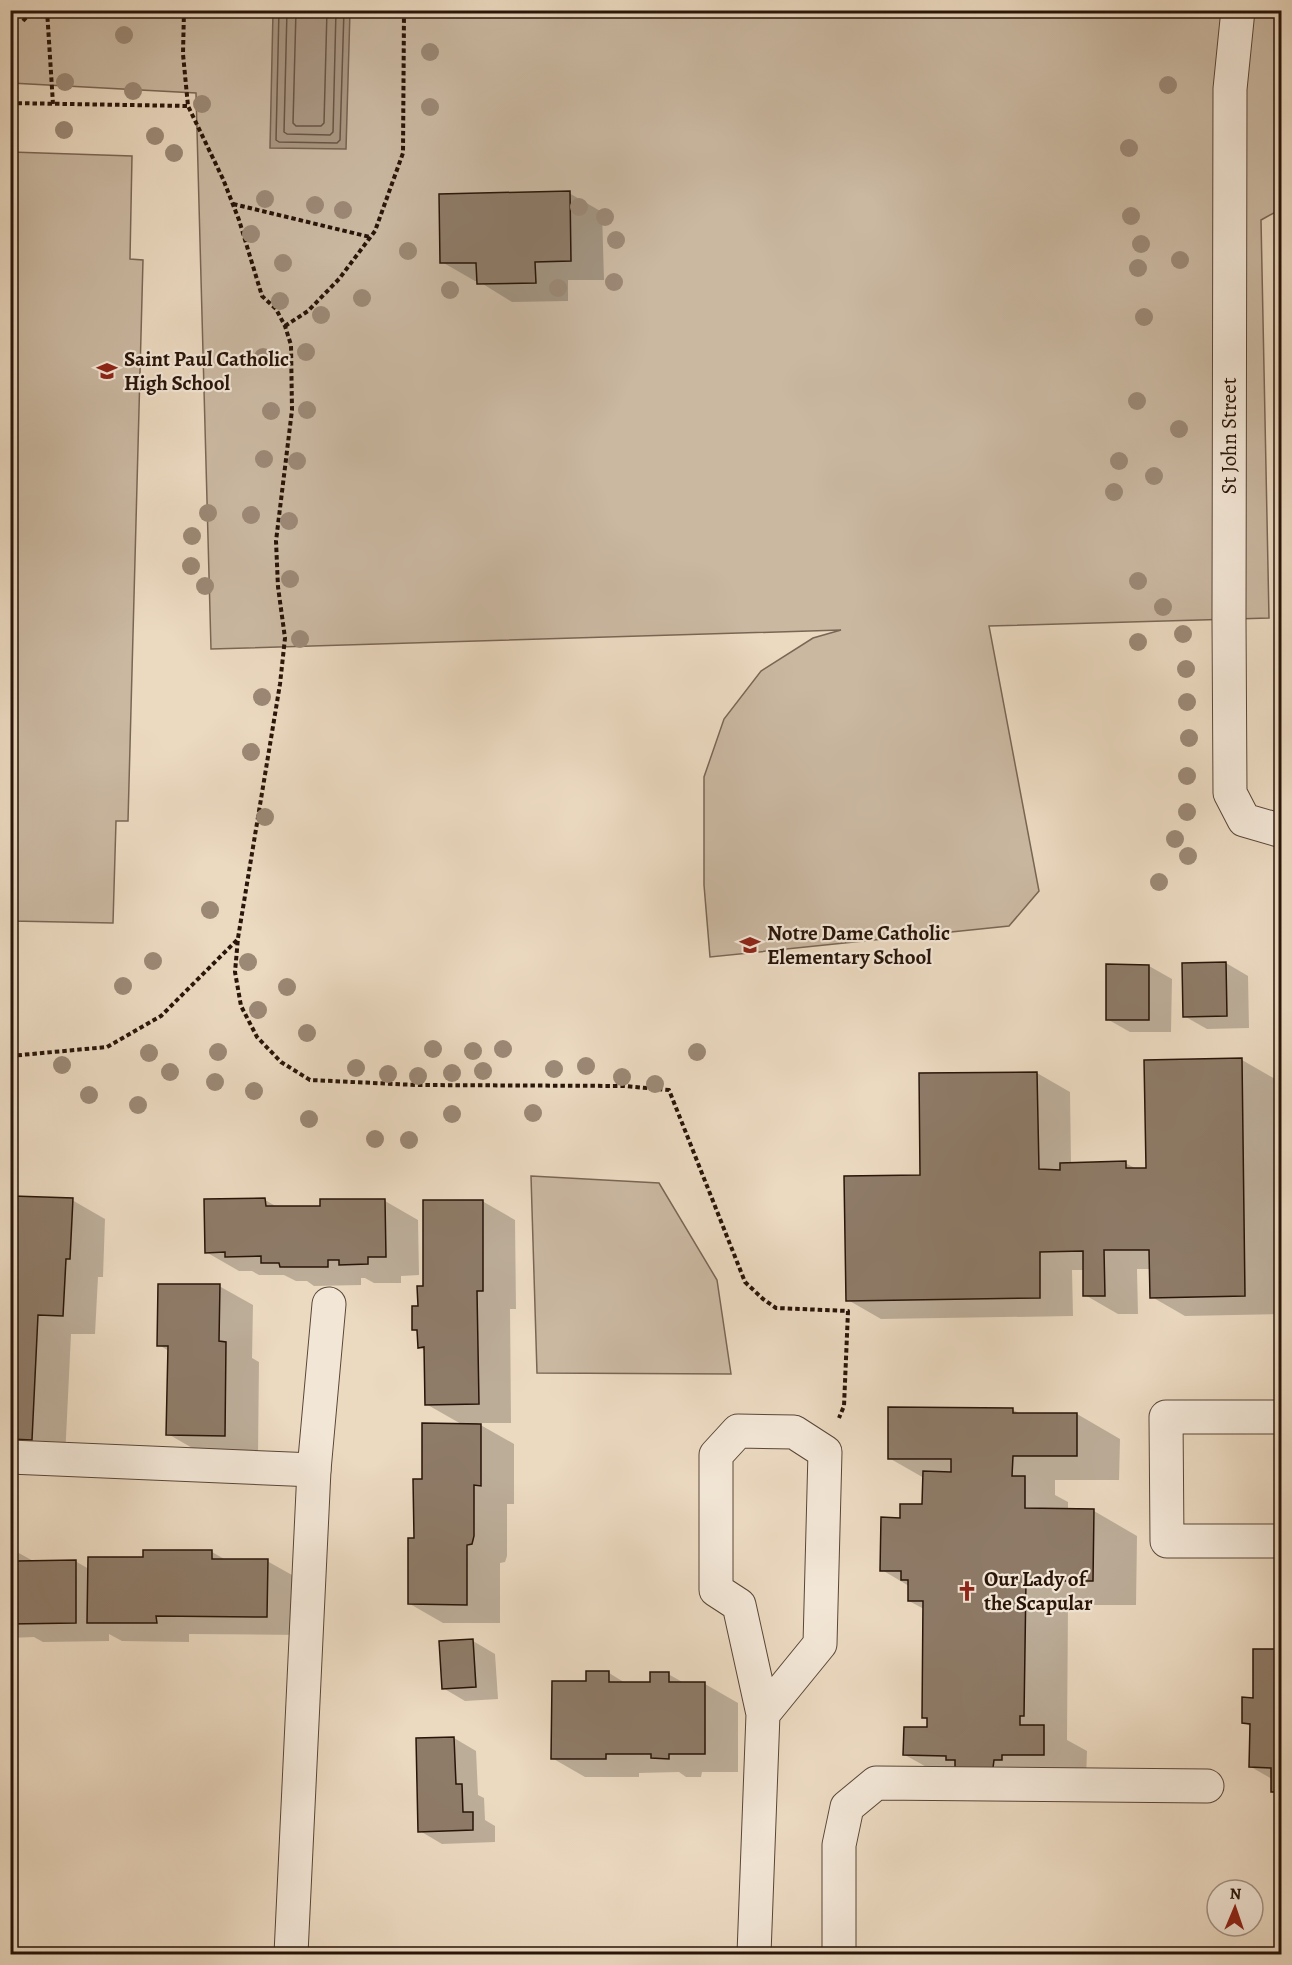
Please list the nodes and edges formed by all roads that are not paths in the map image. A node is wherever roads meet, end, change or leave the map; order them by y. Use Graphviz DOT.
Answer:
graph roads {
  1 [pos="1238,10"];
  2 [pos="1281,831"];
  3 [pos="329,1304"];
  4 [pos="1281,1417"];
  5 [pos="10,1457"];
  6 [pos="314,1470"];
  7 [pos="1281,1541"];
  8 [pos="763,1714"];
  9 [pos="1206,1786"];
  10 [pos="291,1954"];
  11 [pos="754,1954"];
  12 [pos="839,1954"];
  1 -- 2 [label="street, St John Street"];
  3 -- 6 [label="street"];
  4 -- 7 [label="street"];
  5 -- 6 [label="street"];
  6 -- 10 [label="street"];
  8 -- 8 [label="street"];
  8 -- 11 [label="street"];
  9 -- 12 [label="street"];
}
